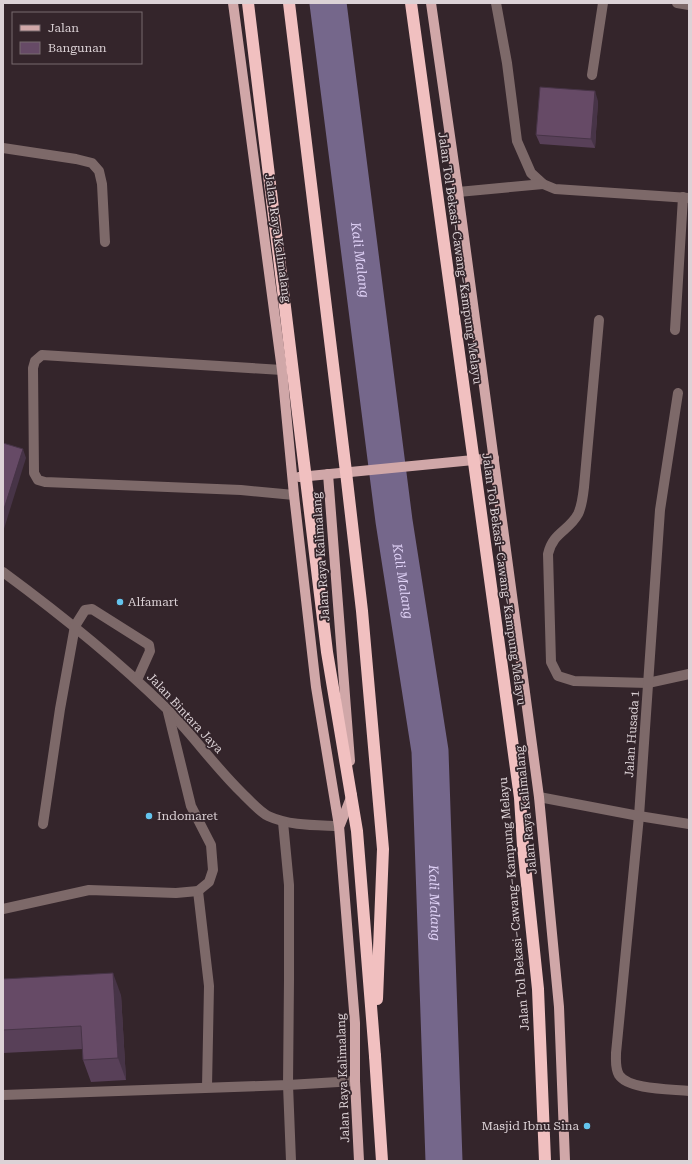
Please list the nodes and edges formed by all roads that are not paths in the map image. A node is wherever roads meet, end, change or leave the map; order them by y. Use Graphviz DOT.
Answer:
graph roads {
  1 [pos="233,3"];
  2 [pos="248,3"];
  3 [pos="289,3"];
  4 [pos="411,3"];
  5 [pos="431,3"];
  6 [pos="496,3"];
  7 [pos="603,3"];
  8 [pos="677,3"];
  9 [pos="689,5"];
  10 [pos="592,75"];
  11 [pos="3,148"];
  12 [pos="543,184"];
  13 [pos="458,192"];
  14 [pos="686,197"];
  15 [pos="105,242"];
  16 [pos="599,320"];
  17 [pos="674,330"];
  18 [pos="282,370"];
  19 [pos="678,393"];
  20 [pos="494,458"];
  21 [pos="328,474"];
  22 [pos="293,477"];
  23 [pos="294,495"];
  24 [pos="3,572"];
  25 [pos="75,626"];
  26 [pos="689,674"];
  27 [pos="137,680"];
  28 [pos="648,683"];
  29 [pos="167,709"];
  30 [pos="539,797"];
  31 [pos="639,816"];
  32 [pos="284,822"];
  33 [pos="43,824"];
  34 [pos="689,824"];
  35 [pos="339,826"];
  36 [pos="198,891"];
  37 [pos="3,909"];
  38 [pos="375,1056"];
  39 [pos="355,1081"];
  40 [pos="288,1085"];
  41 [pos="207,1087"];
  42 [pos="689,1091"];
  43 [pos="3,1095"];
  44 [pos="291,1161"];
  45 [pos="359,1161"];
  46 [pos="382,1161"];
  47 [pos="545,1161"];
  48 [pos="565,1161"];
  1 -- 18 [label="main road, Jalan Raya Kalimalang"];
  2 -- 38 [label="highway, bridge"];
  3 -- 38 [label="highway, bridge"];
  4 -- 47 [label="highway, Jalan Tol Bekasi–Cawang–Kampung Melayu, bridge"];
  5 -- 13 [label="main road, Jalan Raya Kalimalang"];
  6 -- 12 [label="street"];
  7 -- 10 [label="street"];
  8 -- 9 [label="street"];
  11 -- 15 [label="street"];
  12 -- 13 [label="street"];
  12 -- 14 [label="street"];
  13 -- 20 [label="main road, Jalan Raya Kalimalang"];
  14 -- 17 [label="street"];
  16 -- 28 [label="street"];
  18 -- 22 [label="main road, Jalan Raya Kalimalang"];
  18 -- 23 [label="street"];
  19 -- 28 [label="street, Jalan Husada 1"];
  20 -- 21 [label="main road, Jalan Raya Kalimalang"];
  20 -- 30 [label="main road, Jalan Raya Kalimalang"];
  21 -- 22 [label="main road, Jalan Raya Kalimalang"];
  21 -- 35 [label="main road, Jalan Raya Kalimalang"];
  22 -- 23 [label="main road, Jalan Raya Kalimalang"];
  23 -- 35 [label="main road, Jalan Raya Kalimalang"];
  24 -- 25 [label="street, Jalan Bintara Jaya"];
  25 -- 27 [label="street, Jalan Bintara Jaya"];
  25 -- 27 [label="street"];
  25 -- 33 [label="street"];
  26 -- 28 [label="street"];
  27 -- 29 [label="street, Jalan Bintara Jaya"];
  28 -- 31 [label="street, Jalan Husada 1"];
  29 -- 32 [label="street, Jalan Bintara Jaya"];
  29 -- 36 [label="street"];
  30 -- 31 [label="street"];
  30 -- 48 [label="main road, Jalan Raya Kalimalang"];
  31 -- 34 [label="street"];
  31 -- 42 [label="street, Jalan Husada 1"];
  32 -- 35 [label="street, Jalan Bintara Jaya"];
  32 -- 40 [label="street"];
  35 -- 39 [label="main road, Jalan Raya Kalimalang"];
  36 -- 37 [label="street"];
  36 -- 41 [label="street"];
  38 -- 46 [label="highway"];
  39 -- 40 [label="street"];
  39 -- 45 [label="main road, Jalan Raya Kalimalang"];
  40 -- 41 [label="street"];
  40 -- 44 [label="street"];
  41 -- 43 [label="street"];
}
